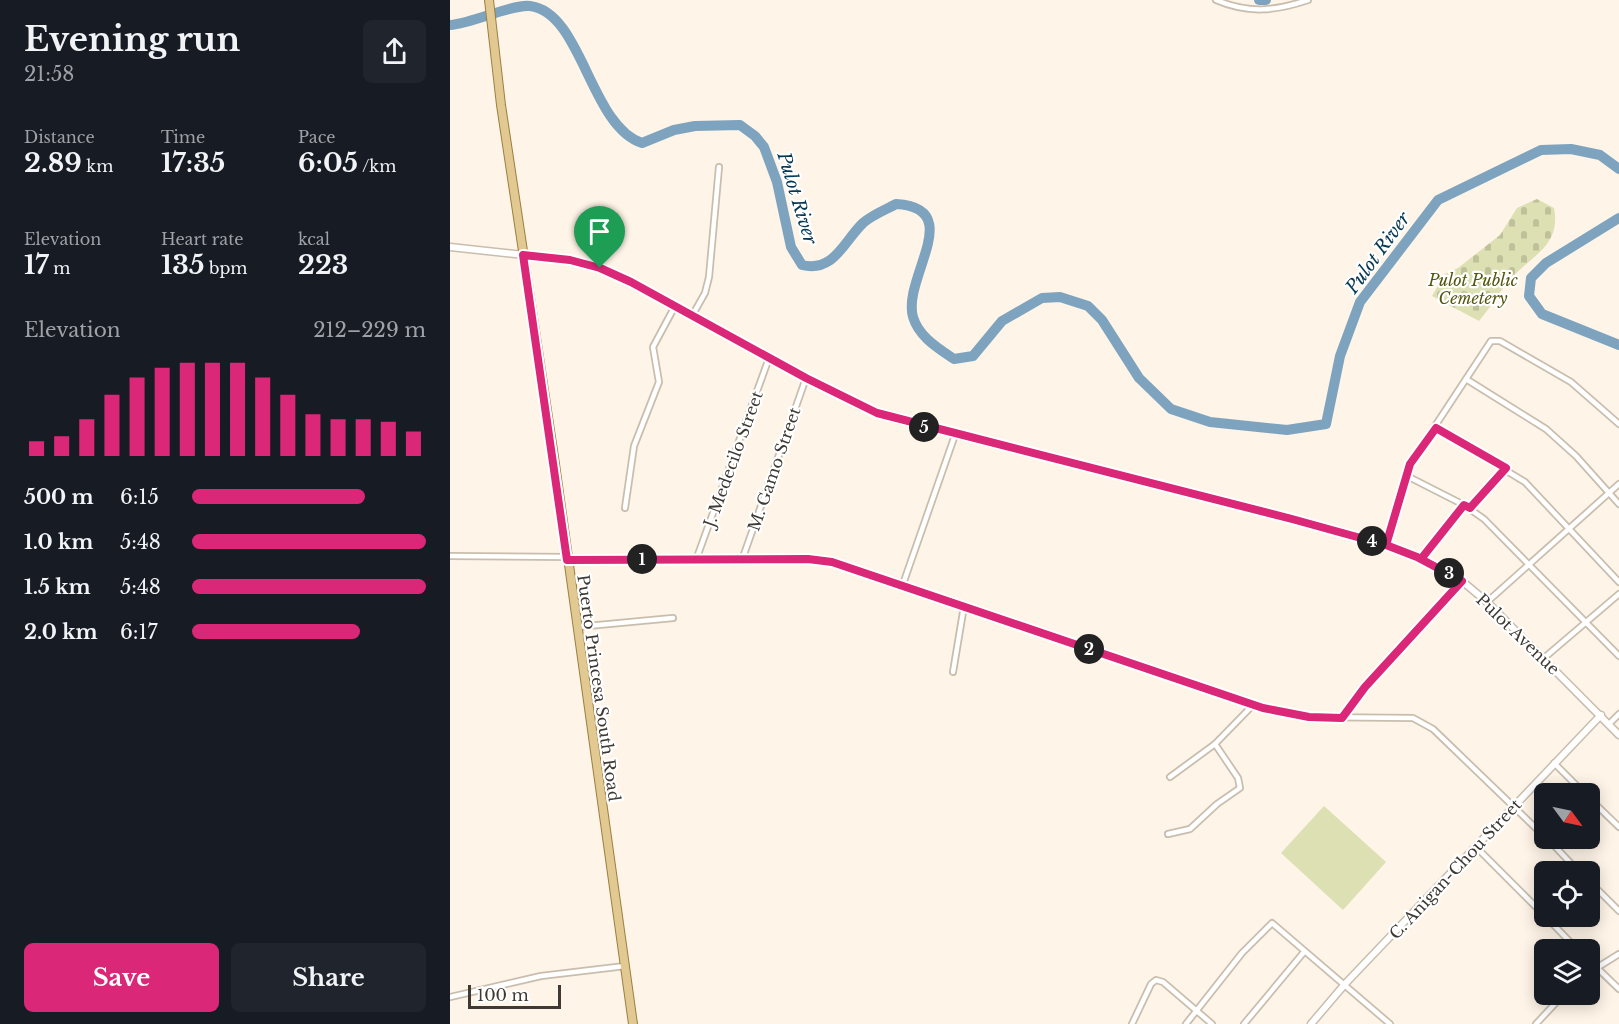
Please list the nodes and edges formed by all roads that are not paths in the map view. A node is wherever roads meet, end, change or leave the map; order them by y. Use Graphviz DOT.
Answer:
graph roads {
  1 [pos="489,0"];
  2 [pos="1216,0"];
  3 [pos="1308,0"];
  4 [pos="719,167"];
  5 [pos="450,247"];
  6 [pos="523,255"];
  7 [pos="675,306"];
  8 [pos="692,316"];
  9 [pos="769,358"];
  10 [pos="806,378"];
  11 [pos="1466,379"];
  12 [pos="1619,424"];
  13 [pos="1436,428"];
  14 [pos="955,435"];
  15 [pos="1506,468"];
  16 [pos="1407,476"];
  17 [pos="1619,484"];
  18 [pos="1609,494"];
  19 [pos="1619,504"];
  20 [pos="1464,505"];
  21 [pos="625,508"];
  22 [pos="1470,508"];
  23 [pos="1568,527"];
  24 [pos="1386,545"];
  25 [pos="450,556"];
  26 [pos="567,559"];
  27 [pos="1421,559"];
  28 [pos="696,560"];
  29 [pos="742,560"];
  30 [pos="1528,564"];
  31 [pos="1462,581"];
  32 [pos="1619,582"];
  33 [pos="903,584"];
  34 [pos="1619,594"];
  35 [pos="1487,602"];
  36 [pos="964,606"];
  37 [pos="673,618"];
  38 [pos="1586,620"];
  39 [pos="576,627"];
  40 [pos="1619,656"];
  41 [pos="1544,658"];
  42 [pos="953,672"];
  43 [pos="1254,705"];
  44 [pos="1619,714"];
  45 [pos="1601,715"];
  46 [pos="1342,718"];
  47 [pos="1609,723"];
  48 [pos="1619,735"];
  49 [pos="1215,744"];
  50 [pos="1554,764"];
  51 [pos="1170,777"];
  52 [pos="1574,783"];
  53 [pos="1515,806"];
  54 [pos="1600,809"];
  55 [pos="1534,826"];
  56 [pos="1619,827"];
  57 [pos="1168,834"];
  58 [pos="1477,848"];
  59 [pos="1557,849"];
  60 [pos="1568,861"];
  61 [pos="1600,892"];
  62 [pos="1534,905"];
  63 [pos="1619,911"];
  64 [pos="1556,927"];
  65 [pos="1567,939"];
  66 [pos="1304,952"];
  67 [pos="1619,954"];
  68 [pos="1600,965"];
  69 [pos="625,966"];
  70 [pos="1600,971"];
  71 [pos="1345,984"];
  72 [pos="1619,989"];
  73 [pos="450,997"];
  74 [pos="1554,1005"];
  75 [pos="1196,1010"];
  76 [pos="633,1024"];
  77 [pos="1132,1024"];
  78 [pos="1186,1024"];
  79 [pos="1212,1024"];
  80 [pos="1244,1024"];
  81 [pos="1311,1024"];
  82 [pos="1390,1024"];
  83 [pos="1536,1024"];
  1 -- 6 [label="main road, Puerto Princesa South Road"];
  2 -- 3 [label="street"];
  4 -- 8 [label="street"];
  5 -- 6 [label="street, Pulot Avenue"];
  6 -- 7 [label="street, Pulot Avenue"];
  6 -- 26 [label="main road, Puerto Princesa South Road"];
  7 -- 8 [label="street, Pulot Avenue"];
  7 -- 21 [label="street"];
  8 -- 9 [label="street, Pulot Avenue"];
  9 -- 10 [label="street, Pulot Avenue"];
  9 -- 28 [label="street, J. Medecilo Street"];
  10 -- 14 [label="street, Pulot Avenue"];
  10 -- 29 [label="street, M. Gamo Street"];
  11 -- 12 [label="street"];
  11 -- 13 [label="street"];
  11 -- 18 [label="street"];
  13 -- 15 [label="street"];
  13 -- 16 [label="street"];
  14 -- 24 [label="street, Pulot Avenue"];
  14 -- 33 [label="street"];
  15 -- 22 [label="street"];
  15 -- 23 [label="street"];
  16 -- 20 [label="street"];
  16 -- 24 [label="street"];
  17 -- 18 [label="street"];
  18 -- 19 [label="street"];
  18 -- 23 [label="street"];
  20 -- 22 [label="street"];
  20 -- 27 [label="street"];
  22 -- 30 [label="street"];
  23 -- 30 [label="street"];
  23 -- 32 [label="street"];
  24 -- 27 [label="street, Pulot Avenue"];
  25 -- 26 [label="street"];
  26 -- 28 [label="street"];
  26 -- 39 [label="main road, Puerto Princesa South Road"];
  27 -- 31 [label="street, Pulot Avenue"];
  28 -- 29 [label="street"];
  29 -- 33 [label="street"];
  30 -- 35 [label="street"];
  30 -- 38 [label="street"];
  31 -- 35 [label="street, Pulot Avenue"];
  31 -- 46 [label="street"];
  33 -- 36 [label="street"];
  34 -- 38 [label="street"];
  35 -- 41 [label="street, Pulot Avenue"];
  36 -- 42 [label="street"];
  36 -- 43 [label="street"];
  37 -- 39 [label="street"];
  38 -- 40 [label="street"];
  38 -- 41 [label="street"];
  39 -- 69 [label="main road, Puerto Princesa South Road"];
  41 -- 45 [label="street, Pulot Avenue"];
  43 -- 46 [label="street"];
  43 -- 49 [label="street"];
  44 -- 47 [label="street"];
  45 -- 47 [label="street, Pulot Avenue"];
  45 -- 50 [label="street, C. Anigan-Chou Street"];
  46 -- 53 [label="street"];
  47 -- 48 [label="street, Pulot Avenue"];
  49 -- 51 [label="street"];
  49 -- 57 [label="street"];
  50 -- 52 [label="street"];
  50 -- 53 [label="street, C. Anigan-Chou Street"];
  53 -- 55 [label="street"];
  53 -- 58 [label="street, C. Anigan-Chou Street"];
  54 -- 56 [label="street"];
  58 -- 62 [label="street"];
  58 -- 71 [label="street, C. Anigan-Chou Street"];
  59 -- 60 [label="street"];
  61 -- 63 [label="street"];
  64 -- 65 [label="street"];
  66 -- 71 [label="street"];
  66 -- 75 [label="street"];
  66 -- 80 [label="street"];
  67 -- 68 [label="street"];
  69 -- 73 [label="street"];
  69 -- 76 [label="main road, Puerto Princesa South Road"];
  70 -- 72 [label="street"];
  71 -- 81 [label="street, C. Anigan-Chou Street"];
  71 -- 82 [label="street"];
  74 -- 83 [label="street"];
  75 -- 77 [label="street"];
  75 -- 78 [label="street"];
  75 -- 79 [label="street"];
}
